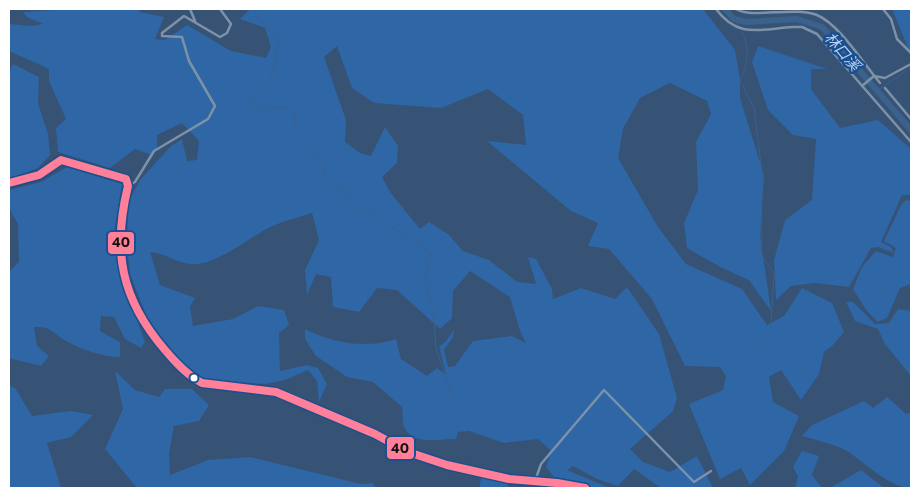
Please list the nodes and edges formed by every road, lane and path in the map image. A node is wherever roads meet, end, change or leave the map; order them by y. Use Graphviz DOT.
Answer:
graph roads {
  1 [pos="190,9"];
  2 [pos="220,9"];
  3 [pos="716,9"];
  4 [pos="736,9"];
  5 [pos="883,9"];
  6 [pos="196,22"];
  7 [pos="911,53"];
  8 [pos="911,64"];
  9 [pos="873,77"];
  10 [pos="880,83"];
  11 [pos="864,85"];
  12 [pos="885,88"];
  13 [pos="911,119"];
  14 [pos="911,142"];
  15 [pos="9,184"];
  16 [pos="128,186"];
  17 [pos="711,471"];
  18 [pos="535,481"];
  19 [pos="585,488"];
  1 -- 6 [label="street"];
  2 -- 6 [label="street"];
  3 -- 11 [label="street"];
  4 -- 9 [label="street"];
  5 -- 7 [label="street"];
  6 -- 16 [label="street"];
  8 -- 9 [label="street"];
  9 -- 10 [label="street"];
  9 -- 11 [label="street"];
  11 -- 14 [label="street"];
  12 -- 13 [label="street"];
  15 -- 16 [label="street"];
  16 -- 18 [label="street"];
  17 -- 18 [label="street"];
  18 -- 19 [label="street"];
}
